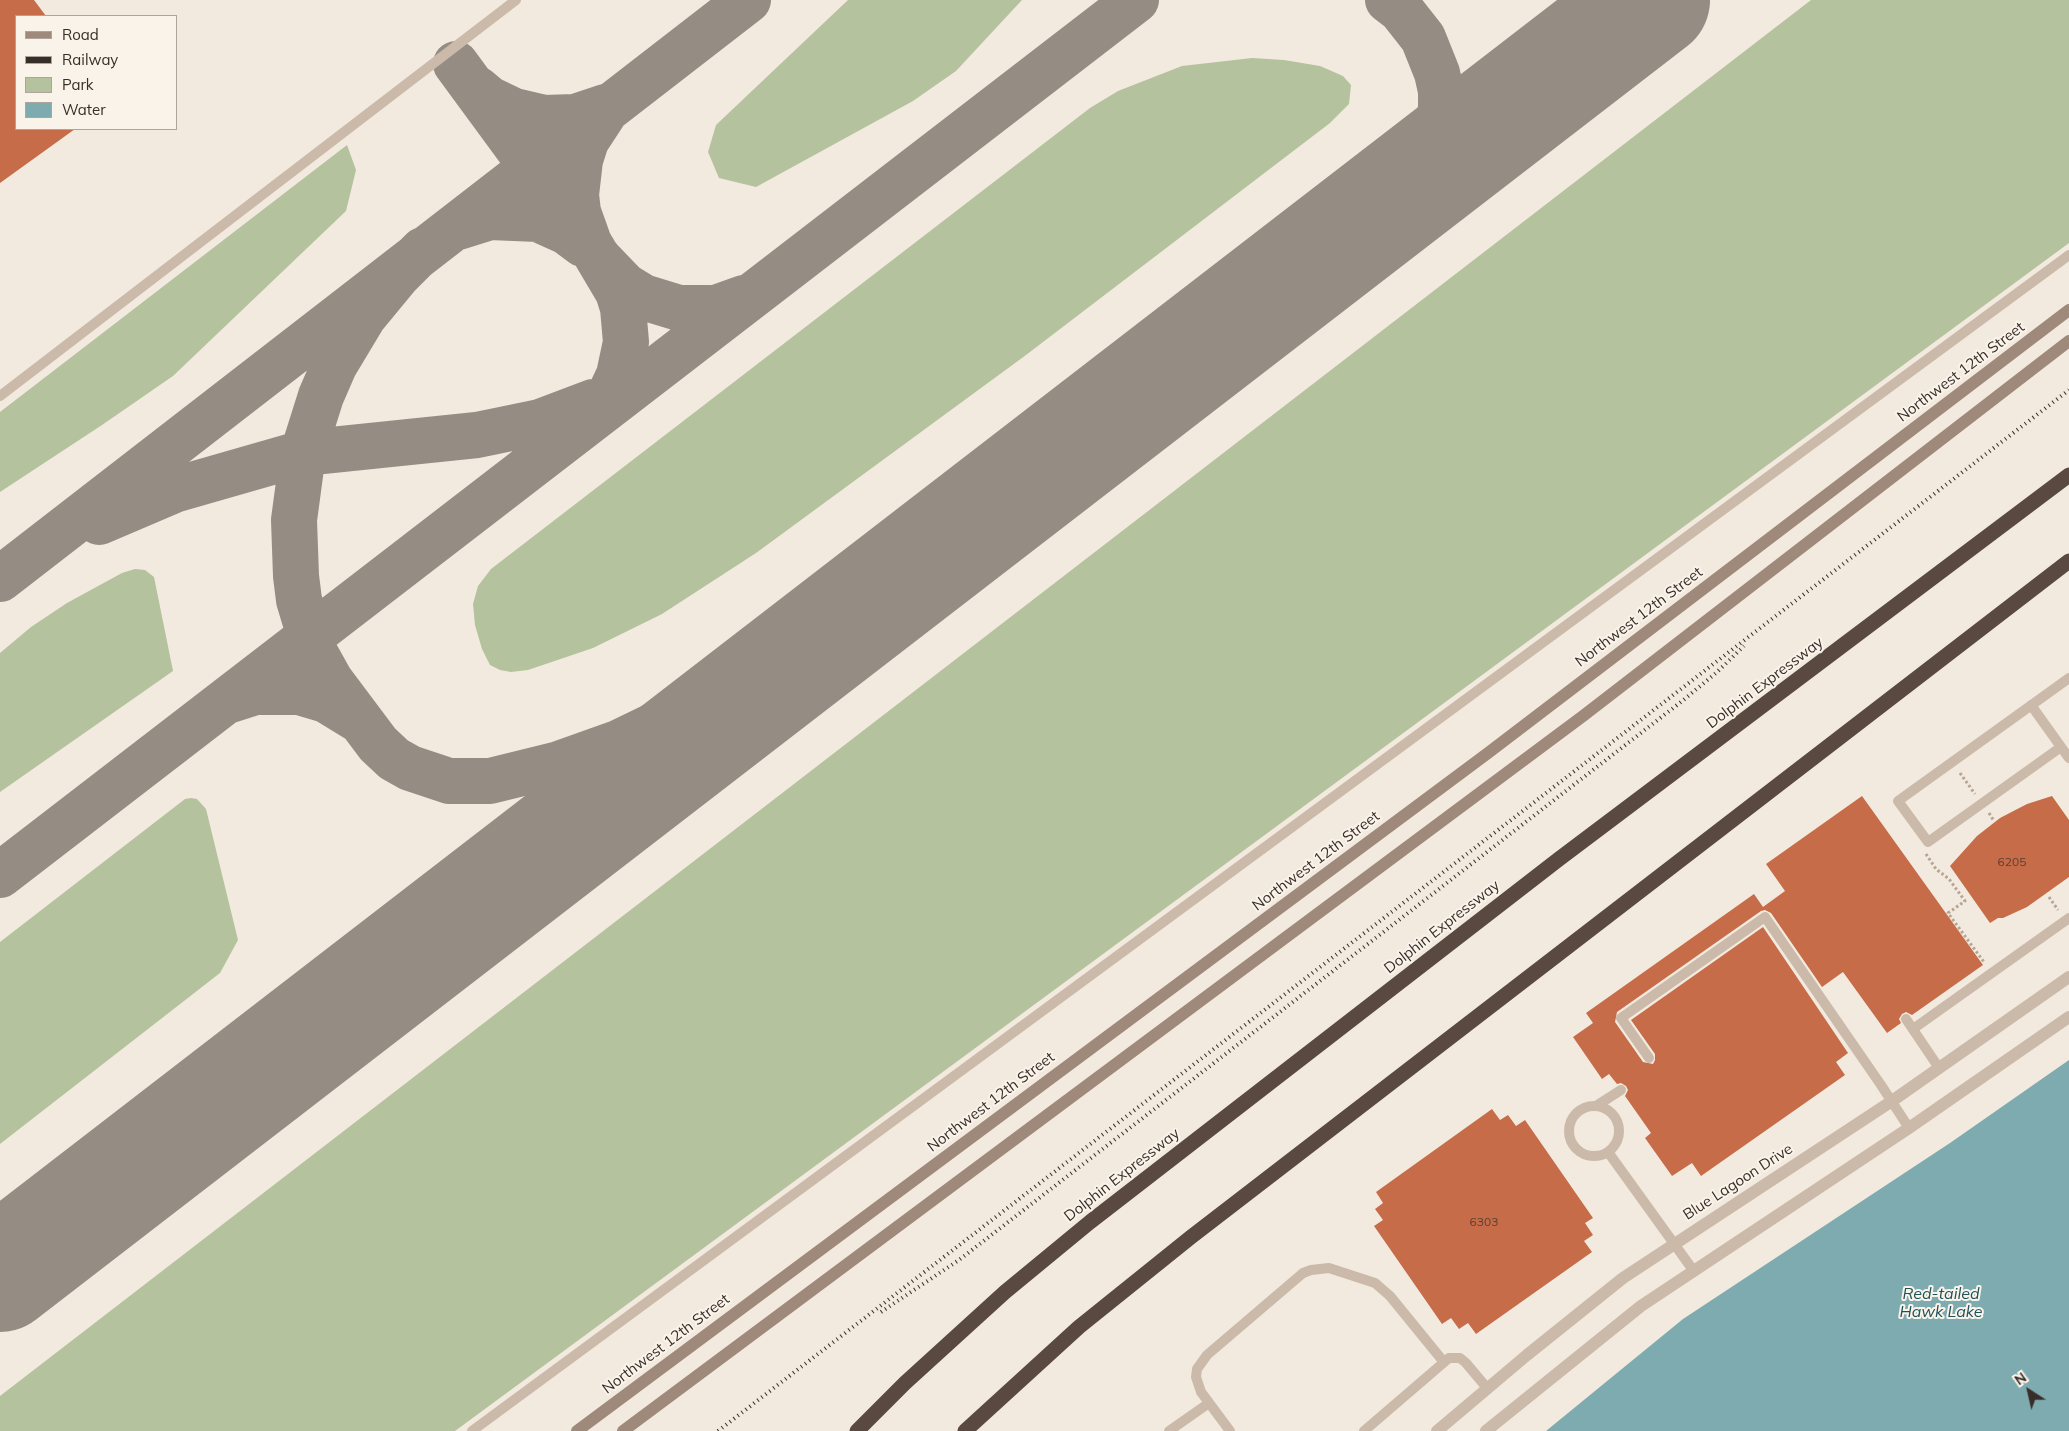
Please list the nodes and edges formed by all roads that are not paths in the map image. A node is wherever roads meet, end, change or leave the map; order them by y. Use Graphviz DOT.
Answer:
graph roads {
  1 [pos="516,0"];
  2 [pos="2069,255"];
  3 [pos="2069,310"];
  4 [pos="2069,341"];
  5 [pos="0,396"];
  6 [pos="2069,475"];
  7 [pos="2069,560"];
  8 [pos="2069,678"];
  9 [pos="2031,705"];
  10 [pos="2061,747"];
  11 [pos="2069,758"];
  12 [pos="2069,918"];
  13 [pos="2069,977"];
  14 [pos="2069,1017"];
  15 [pos="1906,1019"];
  16 [pos="1913,1029"];
  17 [pos="1649,1058"];
  18 [pos="1939,1068"];
  19 [pos="1621,1090"];
  20 [pos="1892,1101"];
  21 [pos="1596,1106"];
  22 [pos="1909,1128"];
  23 [pos="1608,1152"];
  24 [pos="1674,1243"];
  25 [pos="1693,1270"];
  26 [pos="1444,1361"];
  27 [pos="1487,1388"];
  28 [pos="1209,1403"];
  29 [pos="986,1411"];
  30 [pos="472,1431"];
  31 [pos="577,1431"];
  32 [pos="623,1431"];
  33 [pos="857,1431"];
  34 [pos="965,1431"];
  35 [pos="972,1431"];
  36 [pos="1169,1431"];
  37 [pos="1230,1431"];
  38 [pos="1364,1431"];
  39 [pos="1438,1431"];
  40 [pos="1486,1431"];
  1 -- 5 [label="lane"];
  2 -- 30 [label="lane"];
  3 -- 31 [label="main road, Northwest 12th Street"];
  4 -- 32 [label="main road"];
  6 -- 33 [label="highway, Dolphin Expressway"];
  7 -- 29 [label="highway"];
  8 -- 9 [label="lane"];
  9 -- 10 [label="lane"];
  9 -- 10 [label="lane"];
  10 -- 11 [label="lane"];
  12 -- 16 [label="lane"];
  13 -- 18 [label="street, Blue Lagoon Drive"];
  14 -- 22 [label="street"];
  15 -- 16 [label="lane"];
  16 -- 18 [label="lane"];
  17 -- 20 [label="lane"];
  18 -- 20 [label="street, Blue Lagoon Drive"];
  19 -- 21 [label="lane"];
  20 -- 22 [label="lane"];
  20 -- 24 [label="street, Blue Lagoon Drive"];
  21 -- 23 [label="lane"];
  21 -- 23 [label="lane"];
  22 -- 25 [label="street"];
  23 -- 24 [label="lane"];
  24 -- 25 [label="lane"];
  24 -- 27 [label="street, Blue Lagoon Drive"];
  25 -- 40 [label="street"];
  26 -- 27 [label="lane"];
  26 -- 28 [label="lane"];
  26 -- 38 [label="lane"];
  27 -- 39 [label="street, Blue Lagoon Drive"];
  28 -- 36 [label="lane"];
  28 -- 37 [label="lane"];
  29 -- 34 [label="highway"];
  29 -- 35 [label="highway"];
}
